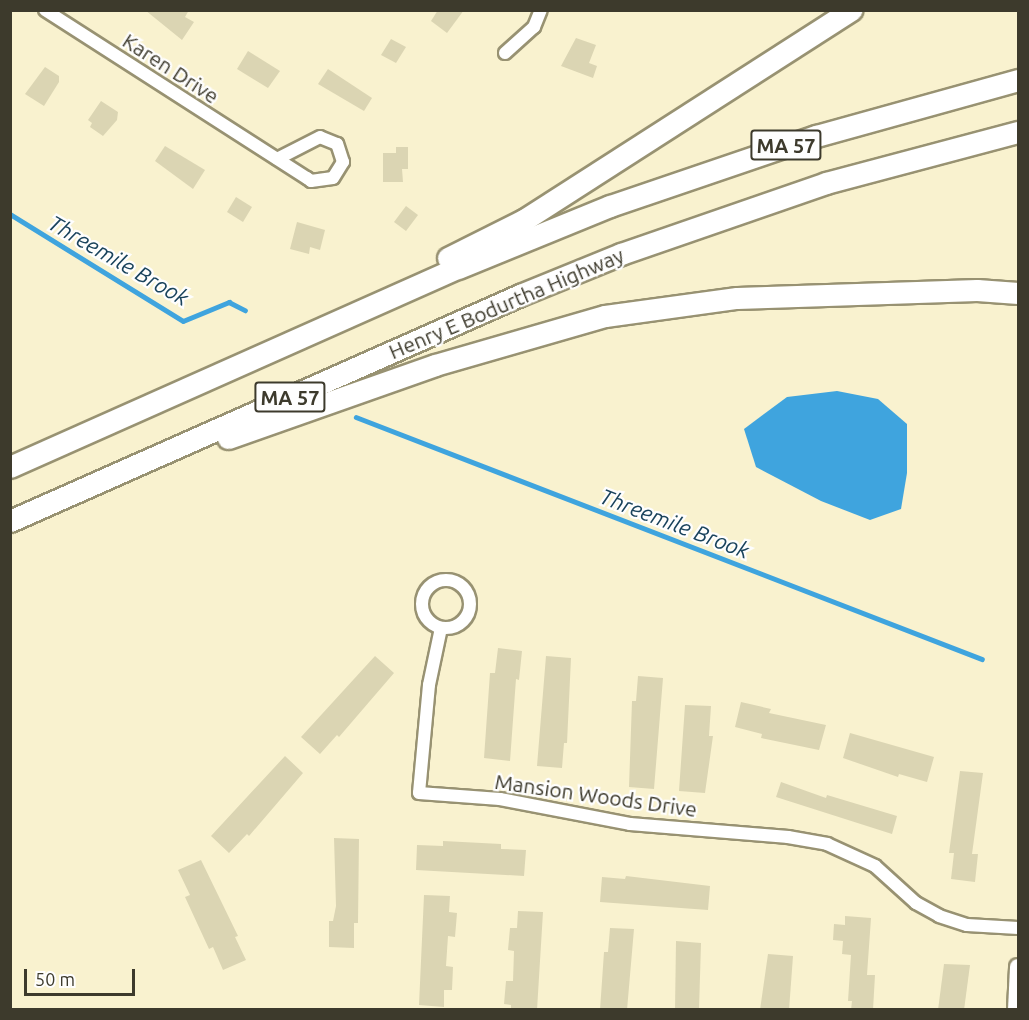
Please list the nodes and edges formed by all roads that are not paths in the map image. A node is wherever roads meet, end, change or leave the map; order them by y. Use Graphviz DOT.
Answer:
graph roads {
  1 [pos="45,10"];
  2 [pos="541,10"];
  3 [pos="851,10"];
  4 [pos="505,53"];
  5 [pos="1018,80"];
  6 [pos="1018,132"];
  7 [pos="276,159"];
  8 [pos="977,290"];
  9 [pos="1018,293"];
  10 [pos="1018,307"];
  11 [pos="237,366"];
  12 [pos="10,468"];
  13 [pos="75,492"];
  14 [pos="10,521"];
  15 [pos="441,627"];
  16 [pos="1018,928"];
  17 [pos="1018,967"];
  18 [pos="1016,1010"];
  1 -- 7 [label="street, Karen Drive"];
  2 -- 4 [label="street"];
  3 -- 11 [label="highway"];
  5 -- 11 [label="highway, MA 57"];
  6 -- 13 [label="highway, Henry E Bodurtha Highway / MA 57"];
  7 -- 7 [label="street, Karen Drive"];
  8 -- 9 [label="highway"];
  8 -- 10 [label="highway"];
  8 -- 13 [label="highway"];
  11 -- 12 [label="highway, MA 57"];
  13 -- 14 [label="highway, Henry E Bodurtha Highway / MA 57"];
  15 -- 15 [label="street"];
  15 -- 16 [label="street, Mansion Woods Drive"];
  17 -- 18 [label="main road"];
}
